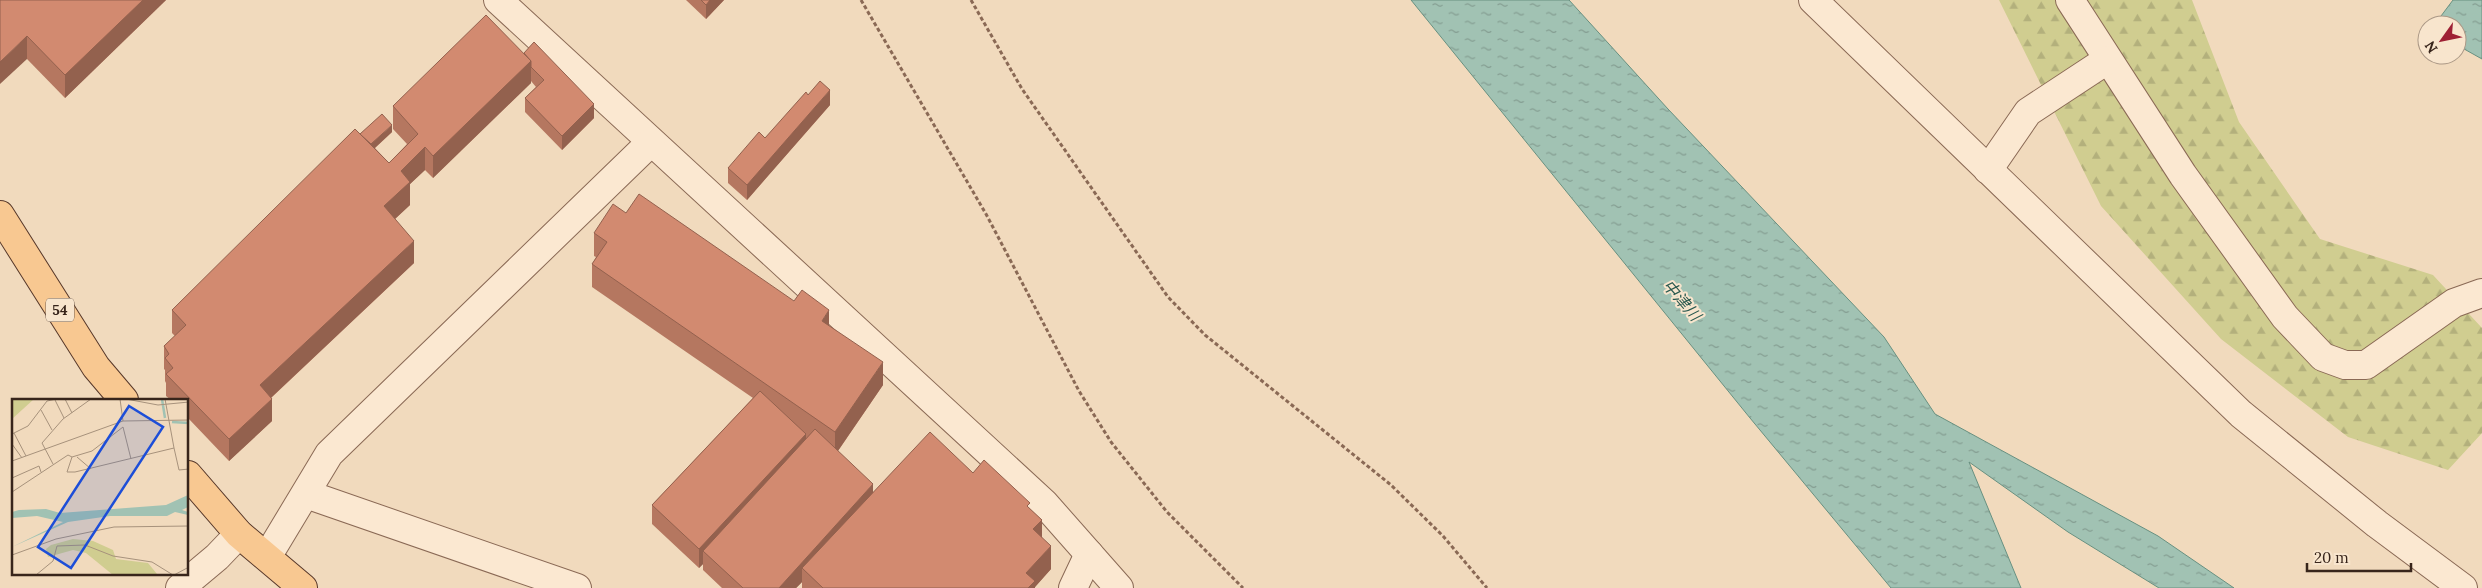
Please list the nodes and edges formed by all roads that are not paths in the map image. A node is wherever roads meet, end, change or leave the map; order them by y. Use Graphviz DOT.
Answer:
graph roads {
  1 [pos="498,0"];
  2 [pos="1813,0"];
  3 [pos="2070,0"];
  4 [pos="2108,60"];
  5 [pos="651,142"];
  6 [pos="1988,170"];
  7 [pos="0,215"];
  8 [pos="2482,293"];
  9 [pos="123,399"];
  10 [pos="189,476"];
  11 [pos="306,494"];
  12 [pos="239,534"];
  13 [pos="1089,554"];
  14 [pos="267,557"];
  15 [pos="180,588"];
  16 [pos="304,588"];
  17 [pos="577,588"];
  18 [pos="1073,588"];
  19 [pos="1119,588"];
  20 [pos="2463,588"];
  1 -- 5 [label="street"];
  2 -- 6 [label="street"];
  3 -- 4 [label="street"];
  4 -- 6 [label="street"];
  4 -- 8 [label="street"];
  5 -- 11 [label="street"];
  5 -- 13 [label="street"];
  6 -- 20 [label="street"];
  7 -- 9 [label="main road, 54"];
  10 -- 12 [label="main road"];
  11 -- 14 [label="street"];
  11 -- 17 [label="street"];
  12 -- 14 [label="main road"];
  12 -- 15 [label="street"];
  13 -- 18 [label="street"];
  13 -- 19 [label="street"];
  14 -- 16 [label="main road"];
}
